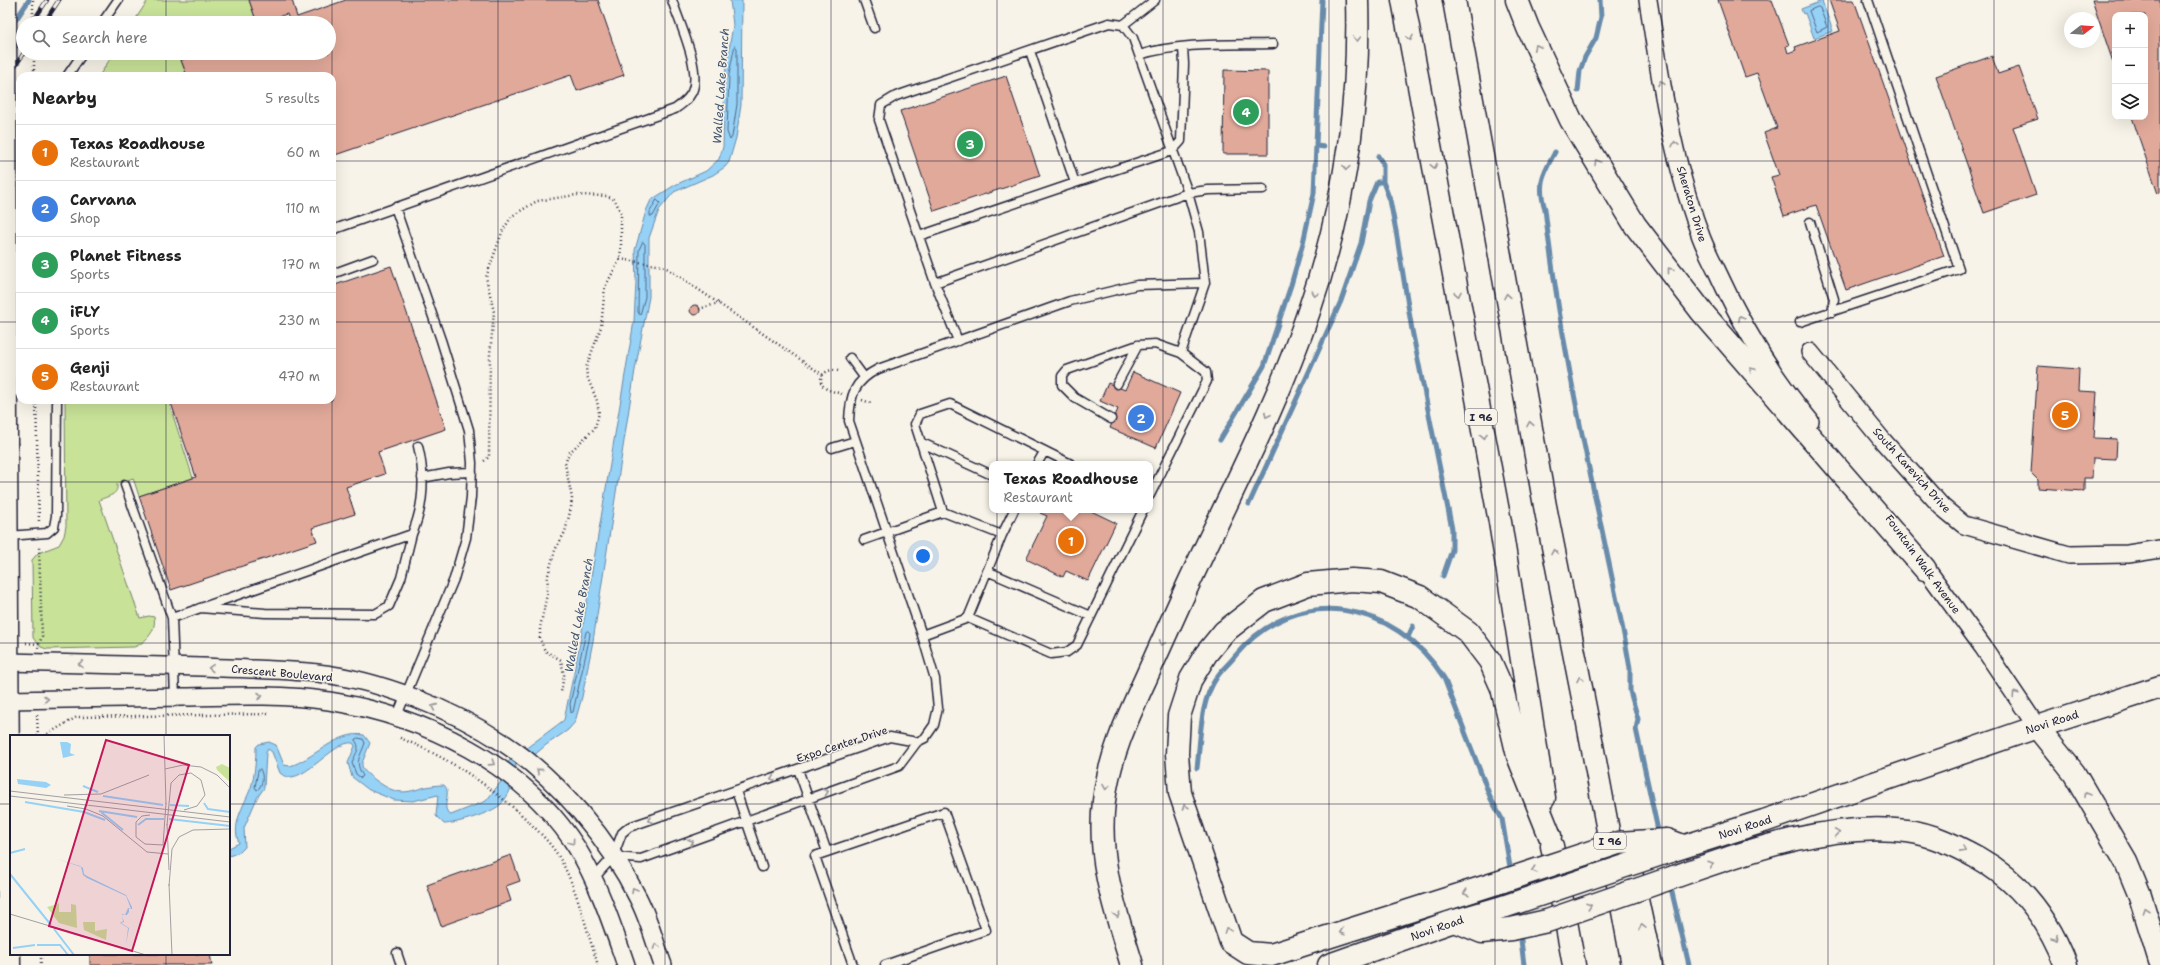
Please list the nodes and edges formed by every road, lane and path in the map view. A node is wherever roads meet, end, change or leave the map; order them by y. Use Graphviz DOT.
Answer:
graph roads {
  1 [pos="5,0"];
  2 [pos="33,0"];
  3 [pos="118,0"];
  4 [pos="672,0"];
  5 [pos="864,0"];
  6 [pos="1155,0"];
  7 [pos="1357,0"];
  8 [pos="1403,0"];
  9 [pos="1454,0"];
  10 [pos="1517,0"];
  11 [pos="1648,0"];
  12 [pos="1868,0"];
  13 [pos="33,16"];
  14 [pos="107,16"];
  15 [pos="1123,25"];
  16 [pos="874,28"];
  17 [pos="1273,44"];
  18 [pos="1183,46"];
  19 [pos="1030,51"];
  20 [pos="1139,55"];
  21 [pos="34,60"];
  22 [pos="78,60"];
  23 [pos="34,72"];
  24 [pos="70,72"];
  25 [pos="1172,151"];
  26 [pos="1075,183"];
  27 [pos="1263,189"];
  28 [pos="1188,193"];
  29 [pos="395,207"];
  30 [pos="1810,222"];
  31 [pos="336,229"];
  32 [pos="919,236"];
  33 [pos="373,259"];
  34 [pos="620,259"];
  35 [pos="336,273"];
  36 [pos="934,283"];
  37 [pos="1204,283"];
  38 [pos="719,303"];
  39 [pos="699,309"];
  40 [pos="1832,312"];
  41 [pos="1800,322"];
  42 [pos="958,341"];
  43 [pos="1138,345"];
  44 [pos="1810,352"];
  45 [pos="1181,353"];
  46 [pos="850,358"];
  47 [pos="838,371"];
  48 [pos="823,374"];
  49 [pos="864,377"];
  50 [pos="1117,384"];
  51 [pos="852,397"];
  52 [pos="871,403"];
  53 [pos="36,404"];
  54 [pos="57,404"];
  55 [pos="1800,409"];
  56 [pos="1111,419"];
  57 [pos="854,440"];
  58 [pos="920,442"];
  59 [pos="418,446"];
  60 [pos="832,448"];
  61 [pos="1044,452"];
  62 [pos="1039,461"];
  63 [pos="1064,461"];
  64 [pos="472,472"];
  65 [pos="989,474"];
  66 [pos="422,478"];
  67 [pos="125,485"];
  68 [pos="1153,489"];
  69 [pos="943,512"];
  70 [pos="1013,513"];
  71 [pos="1141,513"];
  72 [pos="887,532"];
  73 [pos="39,534"];
  74 [pos="412,534"];
  75 [pos="1002,535"];
  76 [pos="4,536"];
  77 [pos="864,540"];
  78 [pos="2160,549"];
  79 [pos="1925,569"];
  80 [pos="987,571"];
  81 [pos="200,608"];
  82 [pos="1091,616"];
  83 [pos="172,618"];
  84 [pos="968,618"];
  85 [pos="4,633"];
  86 [pos="922,635"];
  87 [pos="8,662"];
  88 [pos="38,663"];
  89 [pos="174,666"];
  90 [pos="2160,687"];
  91 [pos="561,692"];
  92 [pos="5,695"];
  93 [pos="405,695"];
  94 [pos="175,697"];
  95 [pos="38,699"];
  96 [pos="272,714"];
  97 [pos="396,718"];
  98 [pos="1587,718"];
  99 [pos="2037,727"];
  100 [pos="38,735"];
  101 [pos="46,735"];
  102 [pos="396,736"];
  103 [pos="917,742"];
  104 [pos="798,769"];
  105 [pos="736,791"];
  106 [pos="808,799"];
  107 [pos="747,822"];
  108 [pos="1550,836"];
  109 [pos="1673,846"];
  110 [pos="827,852"];
  111 [pos="613,856"];
  112 [pos="762,867"];
  113 [pos="594,878"];
  114 [pos="1455,921"];
  115 [pos="5,939"];
  116 [pos="397,953"];
  117 [pos="2160,961"];
  118 [pos="10,965"];
  119 [pos="401,965"];
  120 [pos="598,965"];
  121 [pos="626,965"];
  122 [pos="663,965"];
  123 [pos="853,965"];
  124 [pos="885,965"];
  125 [pos="1132,965"];
  126 [pos="1329,965"];
  127 [pos="1574,965"];
  128 [pos="1633,965"];
  129 [pos="1651,965"];
  130 [pos="2066,965"];
  1 -- 76 [label="main road, bridge"];
  2 -- 13 [label="path, bridge"];
  3 -- 14 [label="lane"];
  4 -- 29 [label="lane"];
  5 -- 16 [label="lane"];
  6 -- 15 [label="lane"];
  7 -- 125 [label="main road, one-way"];
  8 -- 108 [label="main road, I 96, one-way"];
  98 -- 9 [label="main road, I 96, one-way"];
  79 -- 10 [label="main road, one-way"];
  55 -- 11 [label="street, Sheraton Drive, one-way"];
  12 -- 40 [label="lane"];
  15 -- 19 [label="lane"];
  15 -- 20 [label="lane"];
  17 -- 18 [label="lane"];
  18 -- 20 [label="lane"];
  18 -- 25 [label="lane"];
  19 -- 26 [label="lane"];
  19 -- 32 [label="lane"];
  20 -- 25 [label="lane"];
  21 -- 23 [label="path"];
  22 -- 24 [label="lane"];
  25 -- 26 [label="lane"];
  25 -- 28 [label="lane"];
  26 -- 32 [label="lane"];
  27 -- 28 [label="lane"];
  28 -- 36 [label="lane"];
  28 -- 37 [label="lane"];
  29 -- 31 [label="lane"];
  29 -- 64 [label="lane"];
  30 -- 40 [label="lane"];
  32 -- 36 [label="lane"];
  33 -- 35 [label="lane"];
  34 -- 38 [label="path"];
  34 -- 64 [label="path"];
  34 -- 91 [label="path"];
  36 -- 42 [label="lane"];
  37 -- 42 [label="lane"];
  37 -- 45 [label="lane"];
  38 -- 39 [label="path"];
  38 -- 48 [label="path"];
  40 -- 41 [label="lane"];
  42 -- 49 [label="lane"];
  43 -- 45 [label="lane"];
  43 -- 50 [label="lane"];
  43 -- 56 [label="lane"];
  44 -- 78 [label="street, South Karevich Drive"];
  45 -- 68 [label="lane"];
  46 -- 49 [label="lane"];
  47 -- 48 [label="path"];
  48 -- 51 [label="path"];
  49 -- 51 [label="lane"];
  51 -- 52 [label="path"];
  51 -- 57 [label="lane"];
  53 -- 73 [label="path"];
  54 -- 73 [label="lane"];
  55 -- 79 [label="street, Fountain Walk Avenue"];
  57 -- 60 [label="lane"];
  57 -- 72 [label="lane"];
  58 -- 61 [label="lane"];
  58 -- 65 [label="lane"];
  58 -- 69 [label="lane"];
  59 -- 66 [label="lane"];
  61 -- 62 [label="lane"];
  61 -- 63 [label="lane"];
  64 -- 66 [label="lane"];
  64 -- 93 [label="lane"];
  66 -- 74 [label="lane"];
  67 -- 83 [label="lane"];
  69 -- 72 [label="lane"];
  69 -- 75 [label="lane"];
  70 -- 75 [label="lane"];
  71 -- 82 [label="lane"];
  72 -- 77 [label="lane"];
  72 -- 86 [label="lane"];
  73 -- 76 [label="lane"];
  73 -- 88 [label="path"];
  74 -- 81 [label="lane"];
  74 -- 81 [label="lane"];
  75 -- 80 [label="lane"];
  76 -- 85 [label="main road"];
  99 -- 79 [label="street, Fountain Walk Avenue, one-way"];
  80 -- 82 [label="lane"];
  80 -- 84 [label="lane"];
  81 -- 83 [label="lane"];
  82 -- 84 [label="lane"];
  83 -- 89 [label="lane"];
  84 -- 86 [label="lane"];
  85 -- 87 [label="main road"];
  86 -- 103 [label="lane"];
  87 -- 88 [label="street, Crescent Boulevard"];
  87 -- 92 [label="main road"];
  89 -- 88 [label="street, Crescent Boulevard, one-way"];
  93 -- 89 [label="street, Crescent Boulevard, one-way"];
  89 -- 94 [label="lane"];
  90 -- 99 [label="main road, Novi Road"];
  92 -- 95 [label="street"];
  92 -- 115 [label="main road"];
  93 -- 97 [label="lane"];
  111 -- 93 [label="street, Crescent Boulevard, one-way"];
  95 -- 94 [label="street, one-way"];
  94 -- 97 [label="street, one-way"];
  95 -- 100 [label="path"];
  96 -- 101 [label="path"];
  97 -- 113 [label="street, one-way"];
  98 -- 128 [label="main road, I 96"];
  129 -- 98 [label="main road, one-way"];
  99 -- 109 [label="main road, Novi Road"];
  117 -- 99 [label="main road, one-way"];
  102 -- 120 [label="path"];
  103 -- 104 [label="lane, Expo Center Drive"];
  106 -- 103 [label="lane, one-way"];
  104 -- 105 [label="lane, Expo Center Drive, one-way"];
  104 -- 106 [label="lane"];
  105 -- 107 [label="lane"];
  105 -- 111 [label="lane, Expo Center Drive, one-way"];
  106 -- 107 [label="lane"];
  106 -- 110 [label="lane"];
  111 -- 107 [label="lane, one-way"];
  107 -- 112 [label="lane"];
  109 -- 108 [label="main road, one-way, bridge"];
  108 -- 127 [label="main road, I 96"];
  109 -- 114 [label="main road, Novi Road, bridge"];
  110 -- 123 [label="lane"];
  110 -- 124 [label="lane"];
  111 -- 113 [label="lane, Expo Center Drive"];
  122 -- 111 [label="street, Crescent Boulevard, one-way"];
  113 -- 121 [label="street"];
  114 -- 126 [label="main road, Novi Road"];
  114 -- 130 [label="main road, one-way, bridge"];
  115 -- 118 [label="main road"];
  116 -- 119 [label="lane"];
}
